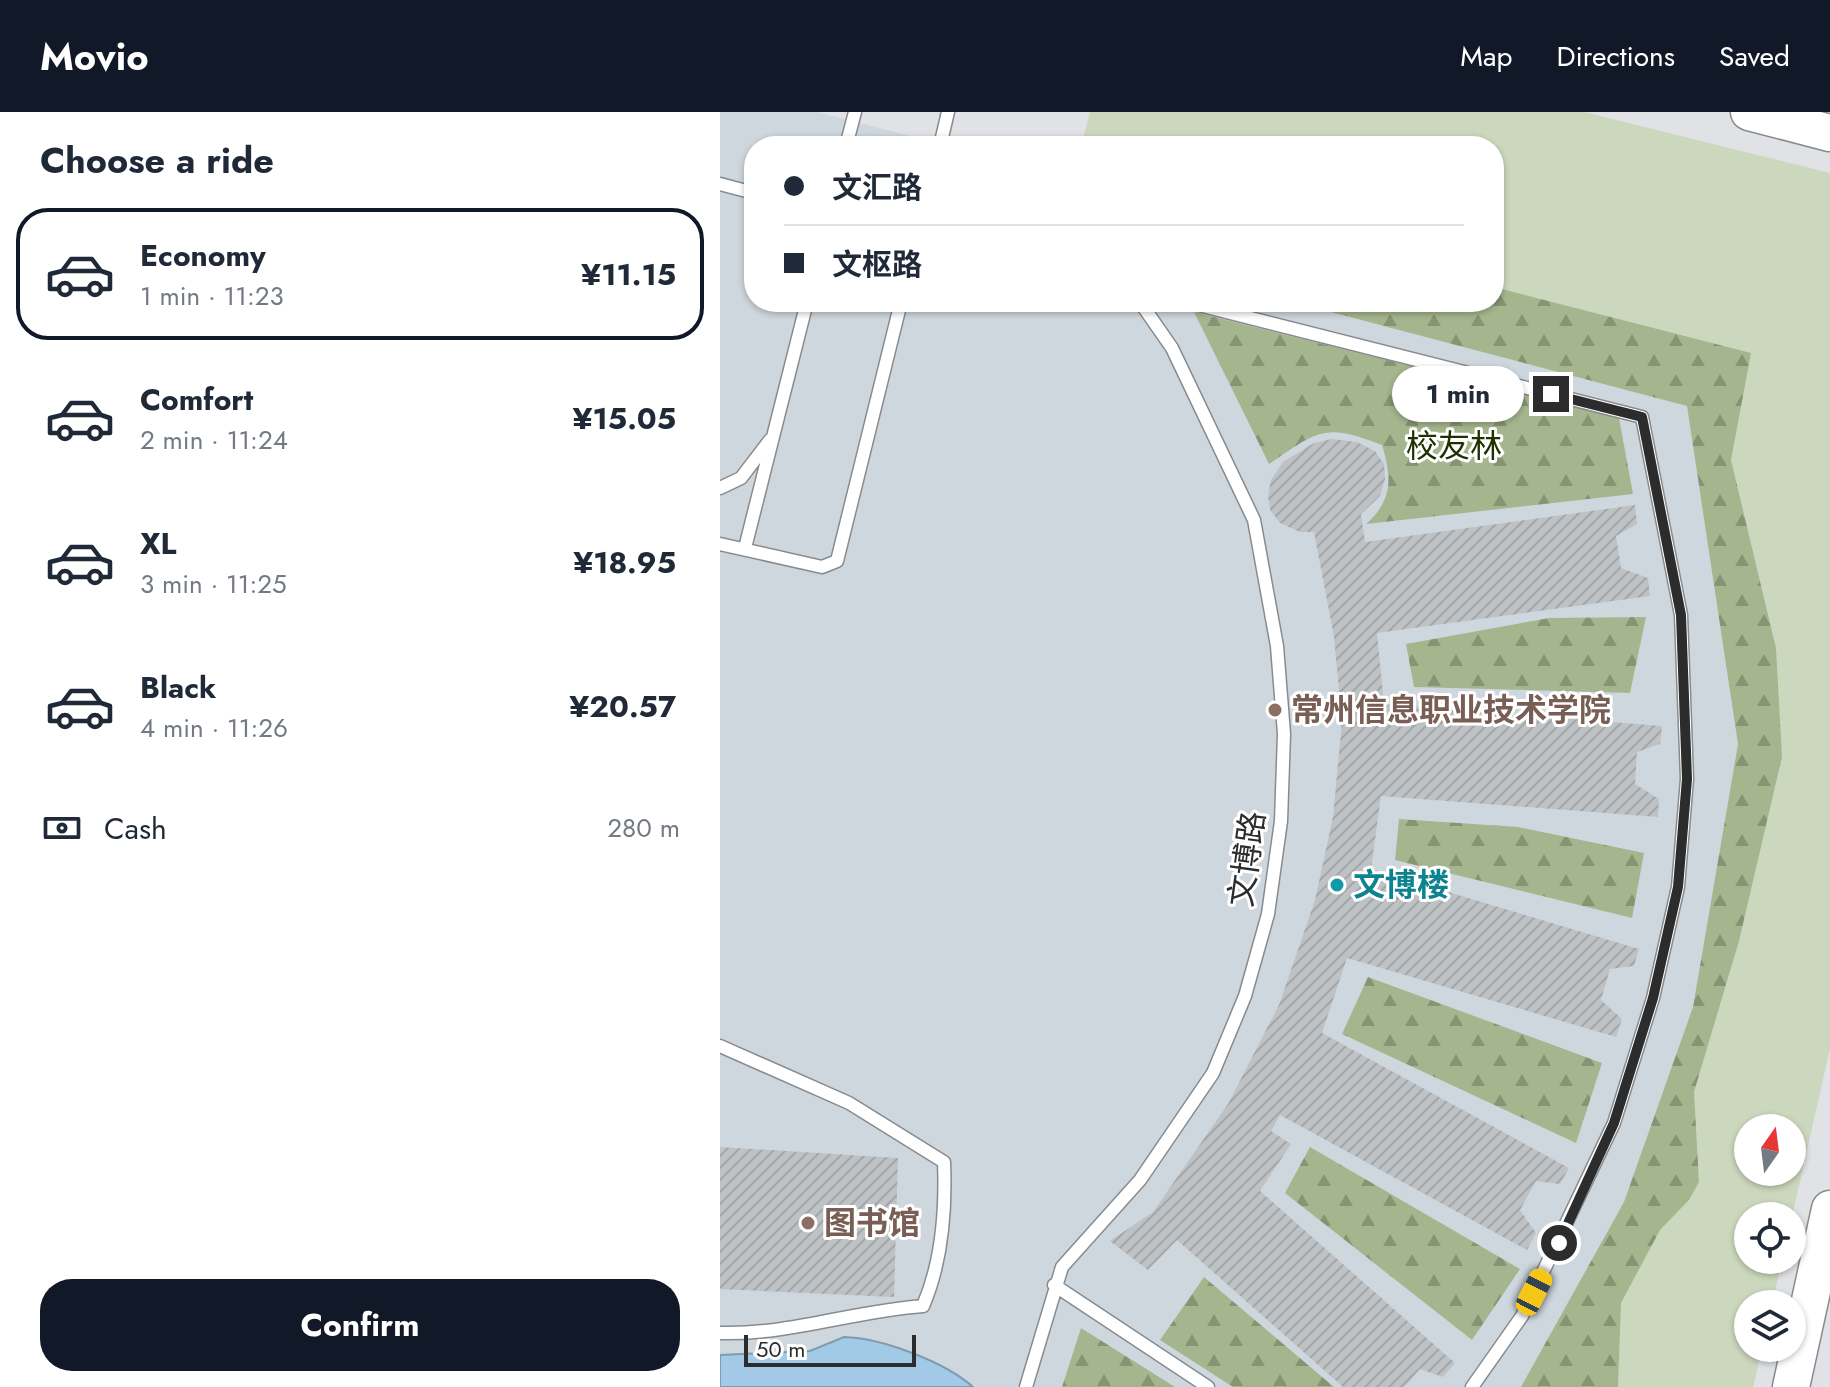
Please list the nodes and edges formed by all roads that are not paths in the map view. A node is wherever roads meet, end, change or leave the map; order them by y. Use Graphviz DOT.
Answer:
graph roads {
  1 [pos="855,112"];
  2 [pos="948,112"];
  3 [pos="1749,112"];
  4 [pos="1830,133"];
  5 [pos="849,136"];
  6 [pos="942,136"];
  7 [pos="720,184"];
  8 [pos="744,190"];
  9 [pos="804,312"];
  10 [pos="899,312"];
  11 [pos="1147,312"];
  12 [pos="1227,312"];
  13 [pos="774,434"];
  14 [pos="720,488"];
  15 [pos="720,544"];
  16 [pos="745,548"];
  17 [pos="720,1046"];
  18 [pos="1830,1209"];
  19 [pos="1054,1285"];
  20 [pos="720,1333"];
  21 [pos="1026,1387"];
  22 [pos="1208,1387"];
  23 [pos="1472,1387"];
  24 [pos="1791,1387"];
  1 -- 5 [label="lane"];
  2 -- 6 [label="lane"];
  3 -- 4 [label="street"];
  7 -- 8 [label="lane"];
  9 -- 13 [label="lane"];
  10 -- 16 [label="lane"];
  11 -- 19 [label="lane, 文博路"];
  12 -- 23 [label="lane"];
  13 -- 14 [label="lane"];
  13 -- 16 [label="lane"];
  15 -- 16 [label="lane"];
  17 -- 20 [label="lane"];
  18 -- 24 [label="street"];
  19 -- 21 [label="lane, 文博路"];
  19 -- 22 [label="lane"];
}
